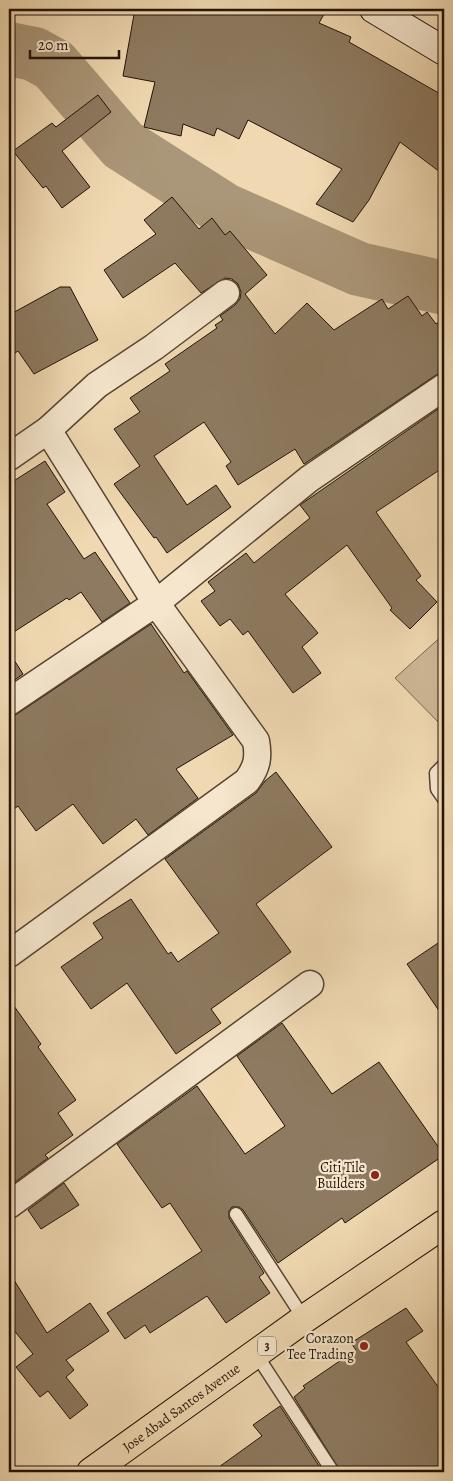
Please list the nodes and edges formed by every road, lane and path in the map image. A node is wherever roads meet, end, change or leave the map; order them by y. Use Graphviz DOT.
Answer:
graph roads {
  1 [pos="374,9"];
  2 [pos="444,51"];
  3 [pos="226,293"];
  4 [pos="444,387"];
  5 [pos="48,430"];
  6 [pos="9,457"];
  7 [pos="156,603"];
  8 [pos="9,702"];
  9 [pos="444,765"];
  10 [pos="444,800"];
  11 [pos="9,954"];
  12 [pos="310,984"];
  13 [pos="9,1205"];
  14 [pos="236,1214"];
  15 [pos="444,1224"];
  16 [pos="304,1319"];
  17 [pos="256,1354"];
  18 [pos="103,1469"];
  19 [pos="333,1472"];
  1 -- 2 [label="street"];
  3 -- 5 [label="street"];
  4 -- 7 [label="street"];
  5 -- 6 [label="street"];
  5 -- 7 [label="street"];
  7 -- 8 [label="street"];
  7 -- 11 [label="street"];
  9 -- 10 [label="lane"];
  12 -- 13 [label="street"];
  14 -- 16 [label="lane"];
  15 -- 16 [label="highway, Jose Abad Santos Avenue / 3"];
  16 -- 17 [label="highway, Jose Abad Santos Avenue / 3"];
  17 -- 18 [label="highway, Jose Abad Santos Avenue / 3"];
  17 -- 19 [label="lane"];
}
